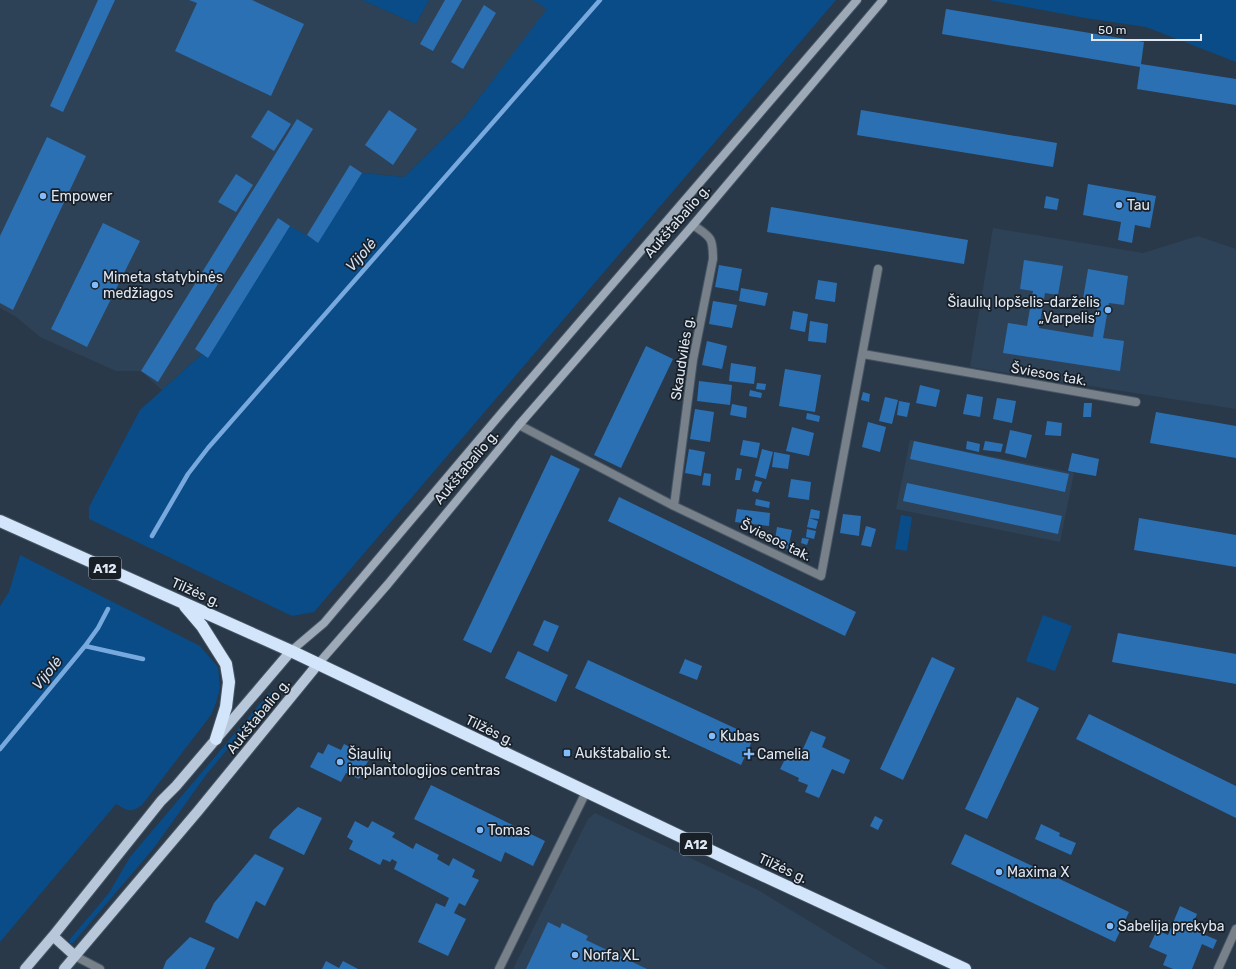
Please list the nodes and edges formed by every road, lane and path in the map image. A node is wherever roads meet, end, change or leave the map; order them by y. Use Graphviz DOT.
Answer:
graph roads {
  1 [pos="857,0"];
  2 [pos="883,0"];
  3 [pos="693,225"];
  4 [pos="878,269"];
  5 [pos="863,354"];
  6 [pos="1136,402"];
  7 [pos="519,425"];
  8 [pos="674,506"];
  9 [pos="0,521"];
  10 [pos="183,603"];
  11 [pos="291,651"];
  12 [pos="318,664"];
  13 [pos="216,739"];
  14 [pos="586,792"];
  15 [pos="1236,929"];
  16 [pos="53,936"];
  17 [pos="75,956"];
  18 [pos="24,969"];
  19 [pos="64,969"];
  20 [pos="100,969"];
  21 [pos="499,969"];
  22 [pos="965,969"];
  23 [pos="1218,969"];
  1 -- 11 [label="main road, Aukštabalio g."];
  2 -- 3 [label="main road, Aukštabalio g."];
  3 -- 7 [label="main road, Aukštabalio g."];
  3 -- 8 [label="street, Skaudvilės g."];
  4 -- 5 [label="street, Šviesos tak."];
  5 -- 6 [label="street, Šviesos tak."];
  5 -- 8 [label="street, Šviesos tak."];
  7 -- 8 [label="street, Šviesos tak."];
  7 -- 12 [label="main road, Aukštabalio g."];
  9 -- 10 [label="highway, Tilžės g. / A12"];
  10 -- 11 [label="highway, Tilžės g. / A12"];
  10 -- 13 [label="highway"];
  11 -- 12 [label="highway, Tilžės g. / A12"];
  11 -- 13 [label="main road, Aukštabalio g."];
  12 -- 14 [label="highway, Tilžės g. / A12"];
  12 -- 17 [label="main road, Aukštabalio g."];
  13 -- 16 [label="main road, Aukštabalio g."];
  14 -- 21 [label="street"];
  14 -- 22 [label="highway, Tilžės g. / A12"];
  15 -- 23 [label="street"];
  16 -- 17 [label="main road"];
  16 -- 18 [label="main road, Aukštabalio g."];
  17 -- 19 [label="main road, Aukštabalio g."];
  17 -- 20 [label="street"];
}
